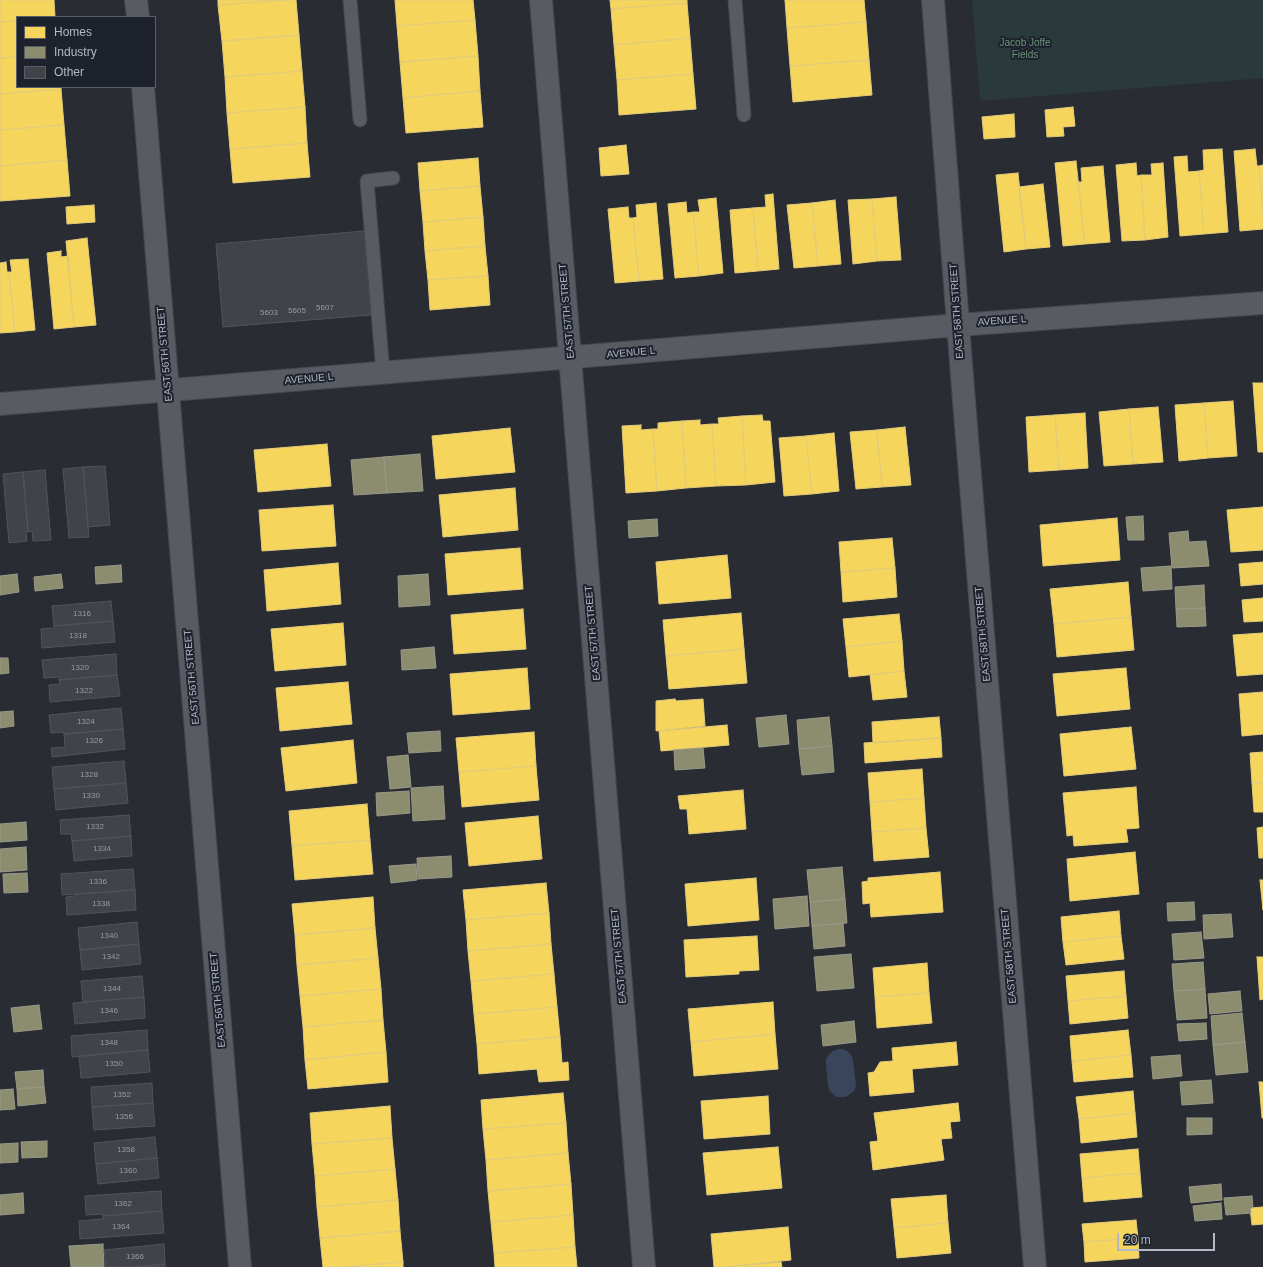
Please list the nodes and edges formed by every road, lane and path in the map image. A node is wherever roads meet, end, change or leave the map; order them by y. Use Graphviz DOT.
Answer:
graph roads {
  1 [pos="136,0"];
  2 [pos="350,0"];
  3 [pos="541,0"];
  4 [pos="735,0"];
  5 [pos="933,0"];
  6 [pos="138,16"];
  7 [pos="143,88"];
  8 [pos="744,115"];
  9 [pos="360,120"];
  10 [pos="393,178"];
  11 [pos="1263,302"];
  12 [pos="958,324"];
  13 [pos="570,358"];
  14 [pos="383,373"];
  15 [pos="168,390"];
  16 [pos="0,404"];
  17 [pos="240,1267"];
  18 [pos="644,1267"];
  19 [pos="1035,1267"];
  1 -- 6 [label="street"];
  2 -- 9 [label="lane"];
  3 -- 13 [label="street, EAST 57TH STREET"];
  4 -- 8 [label="lane"];
  5 -- 12 [label="street, EAST 58TH STREET"];
  7 -- 15 [label="street, EAST 56TH STREET"];
  10 -- 14 [label="lane"];
  11 -- 12 [label="street, AVENUE L"];
  12 -- 13 [label="street, AVENUE L"];
  12 -- 19 [label="street, EAST 58TH STREET"];
  13 -- 14 [label="street, AVENUE L"];
  13 -- 18 [label="street, EAST 57TH STREET"];
  14 -- 15 [label="street, AVENUE L"];
  15 -- 16 [label="street, AVENUE L"];
  15 -- 17 [label="street, EAST 56TH STREET"];
}
